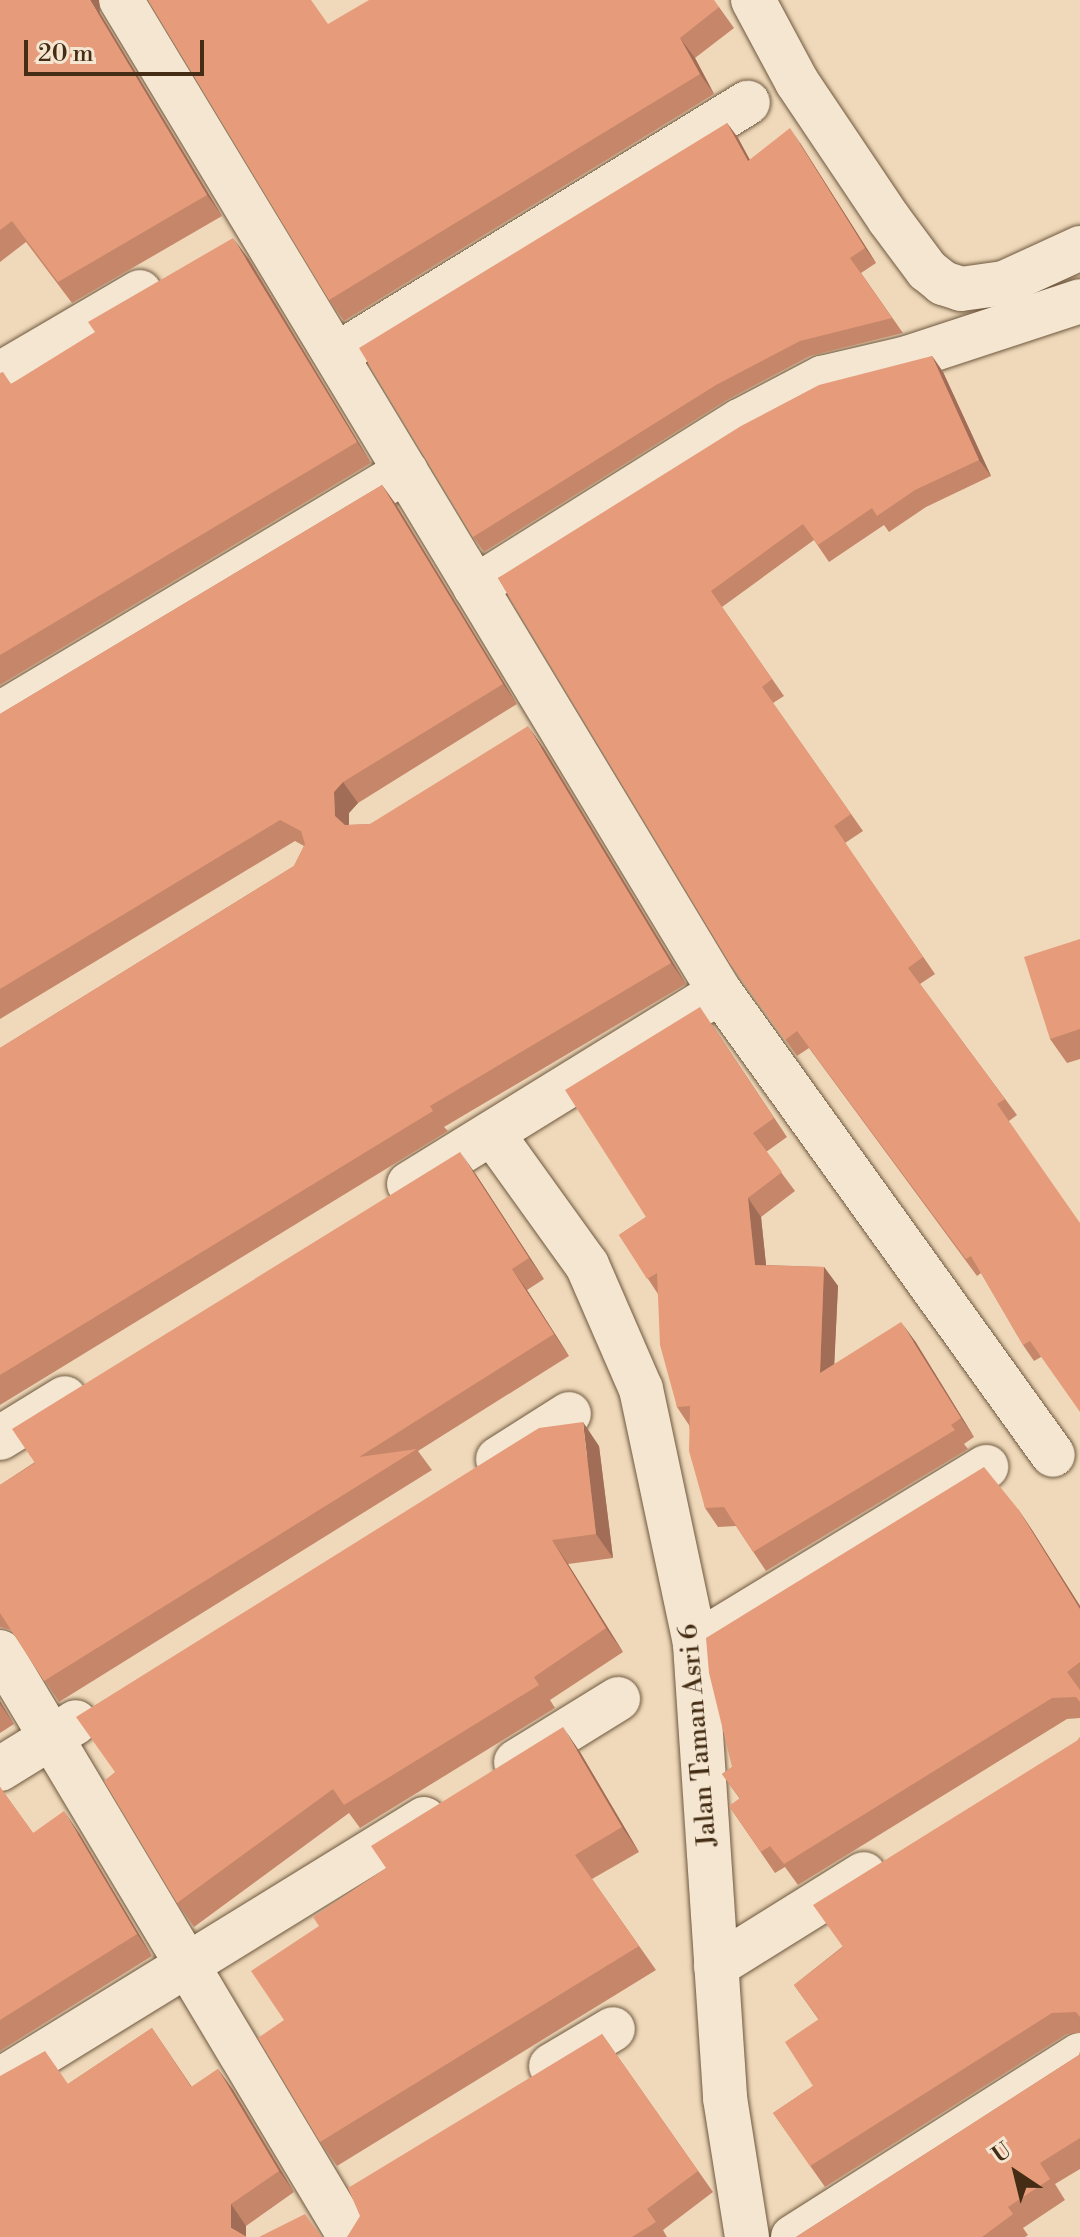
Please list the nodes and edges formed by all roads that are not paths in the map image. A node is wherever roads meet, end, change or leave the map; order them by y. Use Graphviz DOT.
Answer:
graph roads {
  1 [pos="121,0"];
  2 [pos="753,0"];
  3 [pos="748,103"];
  4 [pos="257,224"];
  5 [pos="217,247"];
  6 [pos="1080,248"];
  7 [pos="177,270"];
  8 [pos="1080,301"];
  9 [pos="336,355"];
  10 [pos="6,356"];
  11 [pos="406,471"];
  12 [pos="475,587"];
  13 [pos="551,713"];
  14 [pos="0,714"];
  15 [pos="512,736"];
  16 [pos="720,992"];
  17 [pos="492,1133"];
  18 [pos="374,1206"];
  19 [pos="93,1380"];
  20 [pos="569,1414"];
  21 [pos="0,1438"];
  22 [pos="1053,1455"];
  23 [pos="986,1467"];
  24 [pos="463,1480"];
  25 [pos="695,1644"];
  26 [pos="0,1652"];
  27 [pos="118,1696"];
  28 [pos="618,1699"];
  29 [pos="51,1738"];
  30 [pos="0,1769"];
  31 [pos="905,1849"];
  32 [pos="188,1965"];
  33 [pos="716,1966"];
  34 [pos="613,2029"];
  35 [pos="1080,2055"];
  36 [pos="0,2080"];
  37 [pos="518,2086"];
  38 [pos="369,2176"];
  39 [pos="310,2211"];
  40 [pos="350,2237"];
  41 [pos="747,2237"];
  42 [pos="793,2237"];
  1 -- 4 [label="street"];
  2 -- 6 [label="street"];
  3 -- 9 [label="street"];
  4 -- 5 [label="street"];
  4 -- 9 [label="street"];
  7 -- 10 [label="street"];
  8 -- 12 [label="street"];
  9 -- 11 [label="street"];
  11 -- 12 [label="street"];
  11 -- 14 [label="street"];
  12 -- 13 [label="street"];
  13 -- 15 [label="street"];
  13 -- 16 [label="street"];
  16 -- 17 [label="street"];
  16 -- 22 [label="street"];
  17 -- 18 [label="street"];
  17 -- 25 [label="street, Jalan Taman Asri 6"];
  19 -- 21 [label="street"];
  20 -- 24 [label="street"];
  23 -- 25 [label="street"];
  25 -- 33 [label="street, Jalan Taman Asri 6"];
  26 -- 29 [label="street"];
  27 -- 29 [label="street"];
  28 -- 32 [label="street"];
  29 -- 30 [label="street"];
  29 -- 32 [label="street"];
  31 -- 33 [label="street"];
  32 -- 36 [label="street"];
  32 -- 39 [label="street"];
  33 -- 41 [label="street, Jalan Taman Asri 6"];
  34 -- 37 [label="street"];
  35 -- 42 [label="street"];
  38 -- 39 [label="street"];
  39 -- 40 [label="street"];
}
